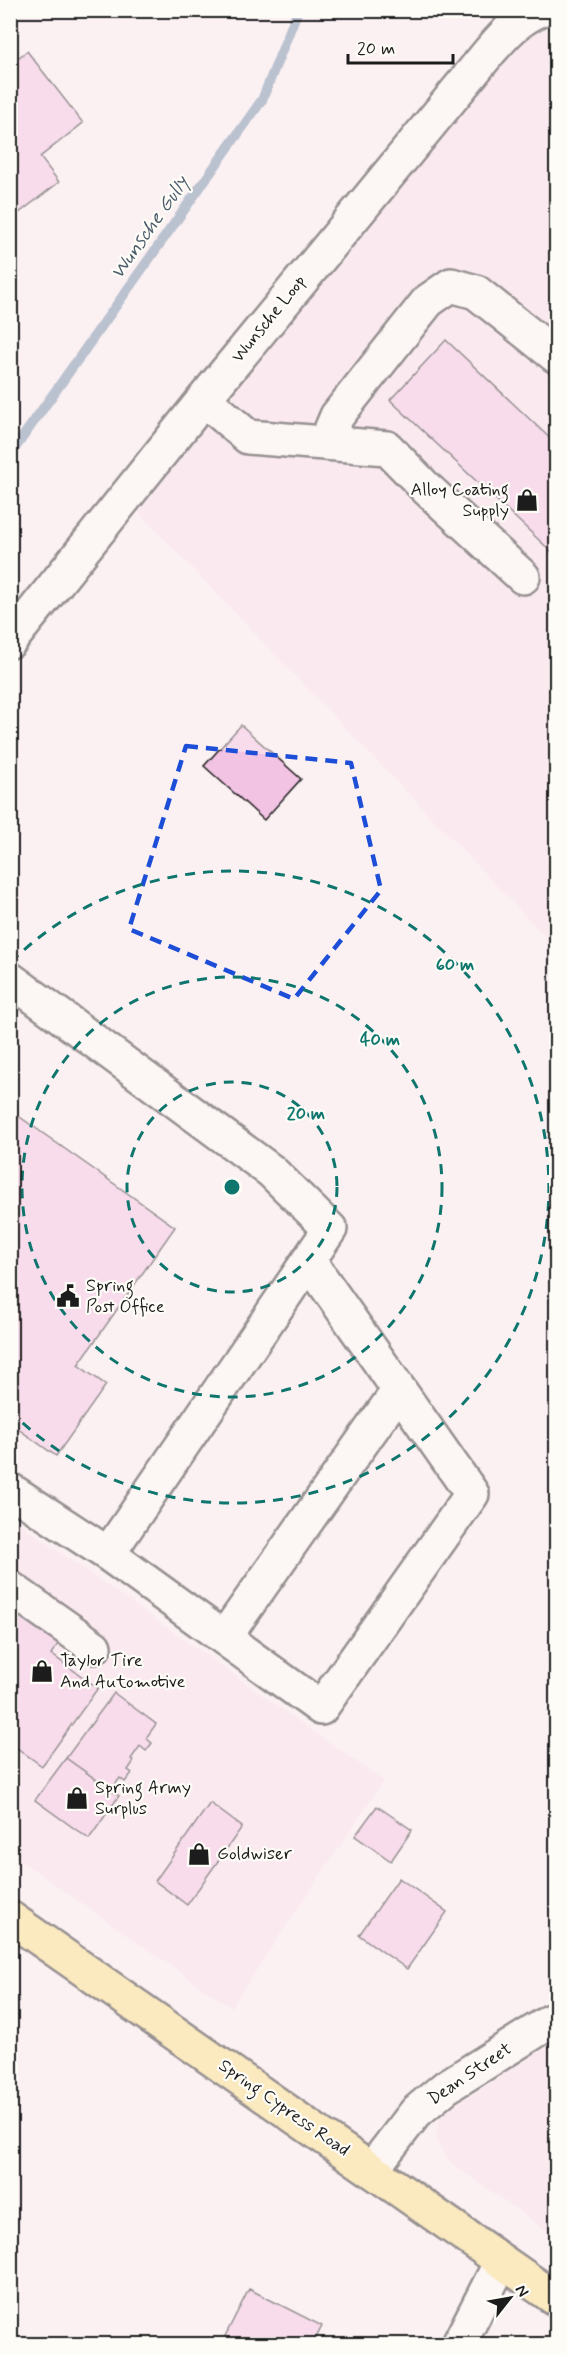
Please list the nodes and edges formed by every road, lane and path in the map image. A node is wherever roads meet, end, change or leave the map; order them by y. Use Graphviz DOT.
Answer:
graph roads {
  1 [pos="539,10"];
  2 [pos="556,356"];
  3 [pos="204,399"];
  4 [pos="326,442"];
  5 [pos="523,577"];
  6 [pos="10,641"];
  7 [pos="10,980"];
  8 [pos="309,1261"];
  9 [pos="399,1390"];
  10 [pos="10,1490"];
  11 [pos="108,1554"];
  12 [pos="10,1588"];
  13 [pos="224,1638"];
  14 [pos="94,1647"];
  15 [pos="10,1918"];
  16 [pos="556,2018"];
  17 [pos="372,2169"];
  18 [pos="501,2262"];
  19 [pos="556,2299"];
  20 [pos="459,2344"];
  1 -- 3 [label="street, Wunsche Loop"];
  2 -- 4 [label="street"];
  3 -- 4 [label="street"];
  3 -- 6 [label="street, Wunsche Loop"];
  4 -- 5 [label="street"];
  7 -- 8 [label="street"];
  8 -- 9 [label="street"];
  8 -- 11 [label="street"];
  9 -- 13 [label="street"];
  9 -- 13 [label="street"];
  10 -- 11 [label="street"];
  11 -- 13 [label="street"];
  12 -- 14 [label="street"];
  15 -- 17 [label="main road, Spring Cypress Road"];
  16 -- 17 [label="street, Dean Street"];
  17 -- 18 [label="main road, Spring Cypress Road"];
  18 -- 19 [label="main road, Spring Cypress Road"];
  18 -- 20 [label="street"];
}
